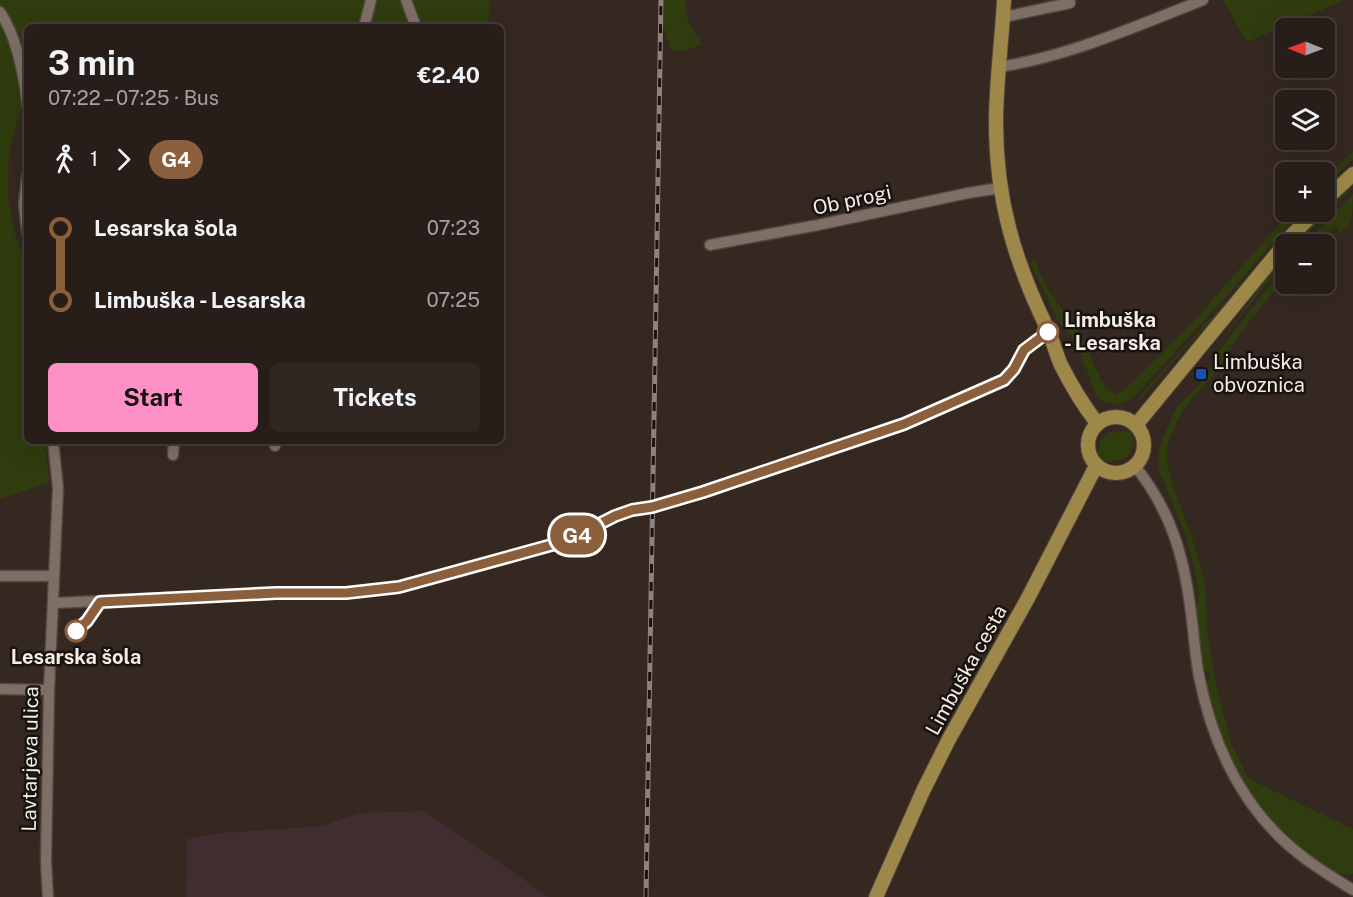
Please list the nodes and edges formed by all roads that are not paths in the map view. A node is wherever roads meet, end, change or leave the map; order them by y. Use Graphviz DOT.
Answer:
graph roads {
  1 [pos="371,0"];
  2 [pos="406,0"];
  3 [pos="1004,0"];
  4 [pos="1203,0"];
  5 [pos="1070,3"];
  6 [pos="0,12"];
  7 [pos="1004,17"];
  8 [pos="365,24"];
  9 [pos="415,24"];
  10 [pos="999,67"];
  11 [pos="24,80"];
  12 [pos="1353,174"];
  13 [pos="1000,188"];
  14 [pos="1335,191"];
  15 [pos="1305,222"];
  16 [pos="710,244"];
  17 [pos="1048,332"];
  18 [pos="1097,423"];
  19 [pos="1136,425"];
  20 [pos="53,444"];
  21 [pos="174,444"];
  22 [pos="173,455"];
  23 [pos="1096,466"];
  24 [pos="1135,466"];
  25 [pos="0,576"];
  26 [pos="54,576"];
  27 [pos="54,603"];
  28 [pos="0,688"];
  29 [pos="49,690"];
  30 [pos="1353,890"];
  31 [pos="48,897"];
  32 [pos="876,897"];
  1 -- 8 [label="street"];
  2 -- 9 [label="street"];
  3 -- 7 [label="main road"];
  4 -- 10 [label="street"];
  5 -- 7 [label="street"];
  6 -- 11 [label="street"];
  7 -- 10 [label="main road"];
  10 -- 13 [label="main road"];
  12 -- 14 [label="main road"];
  13 -- 16 [label="street, Ob progi"];
  13 -- 17 [label="main road"];
  15 -- 19 [label="main road"];
  17 -- 18 [label="main road"];
  17 -- 27 [label="street"];
  18 -- 19 [label="main road"];
  18 -- 23 [label="main road"];
  19 -- 24 [label="main road"];
  20 -- 26 [label="street, Lavtarjeva ulica"];
  21 -- 22 [label="street"];
  23 -- 24 [label="main road"];
  23 -- 32 [label="main road, Limbuška cesta"];
  24 -- 30 [label="street"];
  25 -- 26 [label="street"];
  26 -- 27 [label="street, Lavtarjeva ulica"];
  27 -- 29 [label="street, Lavtarjeva ulica"];
  28 -- 29 [label="street"];
  29 -- 31 [label="street, Lavtarjeva ulica"];
}
